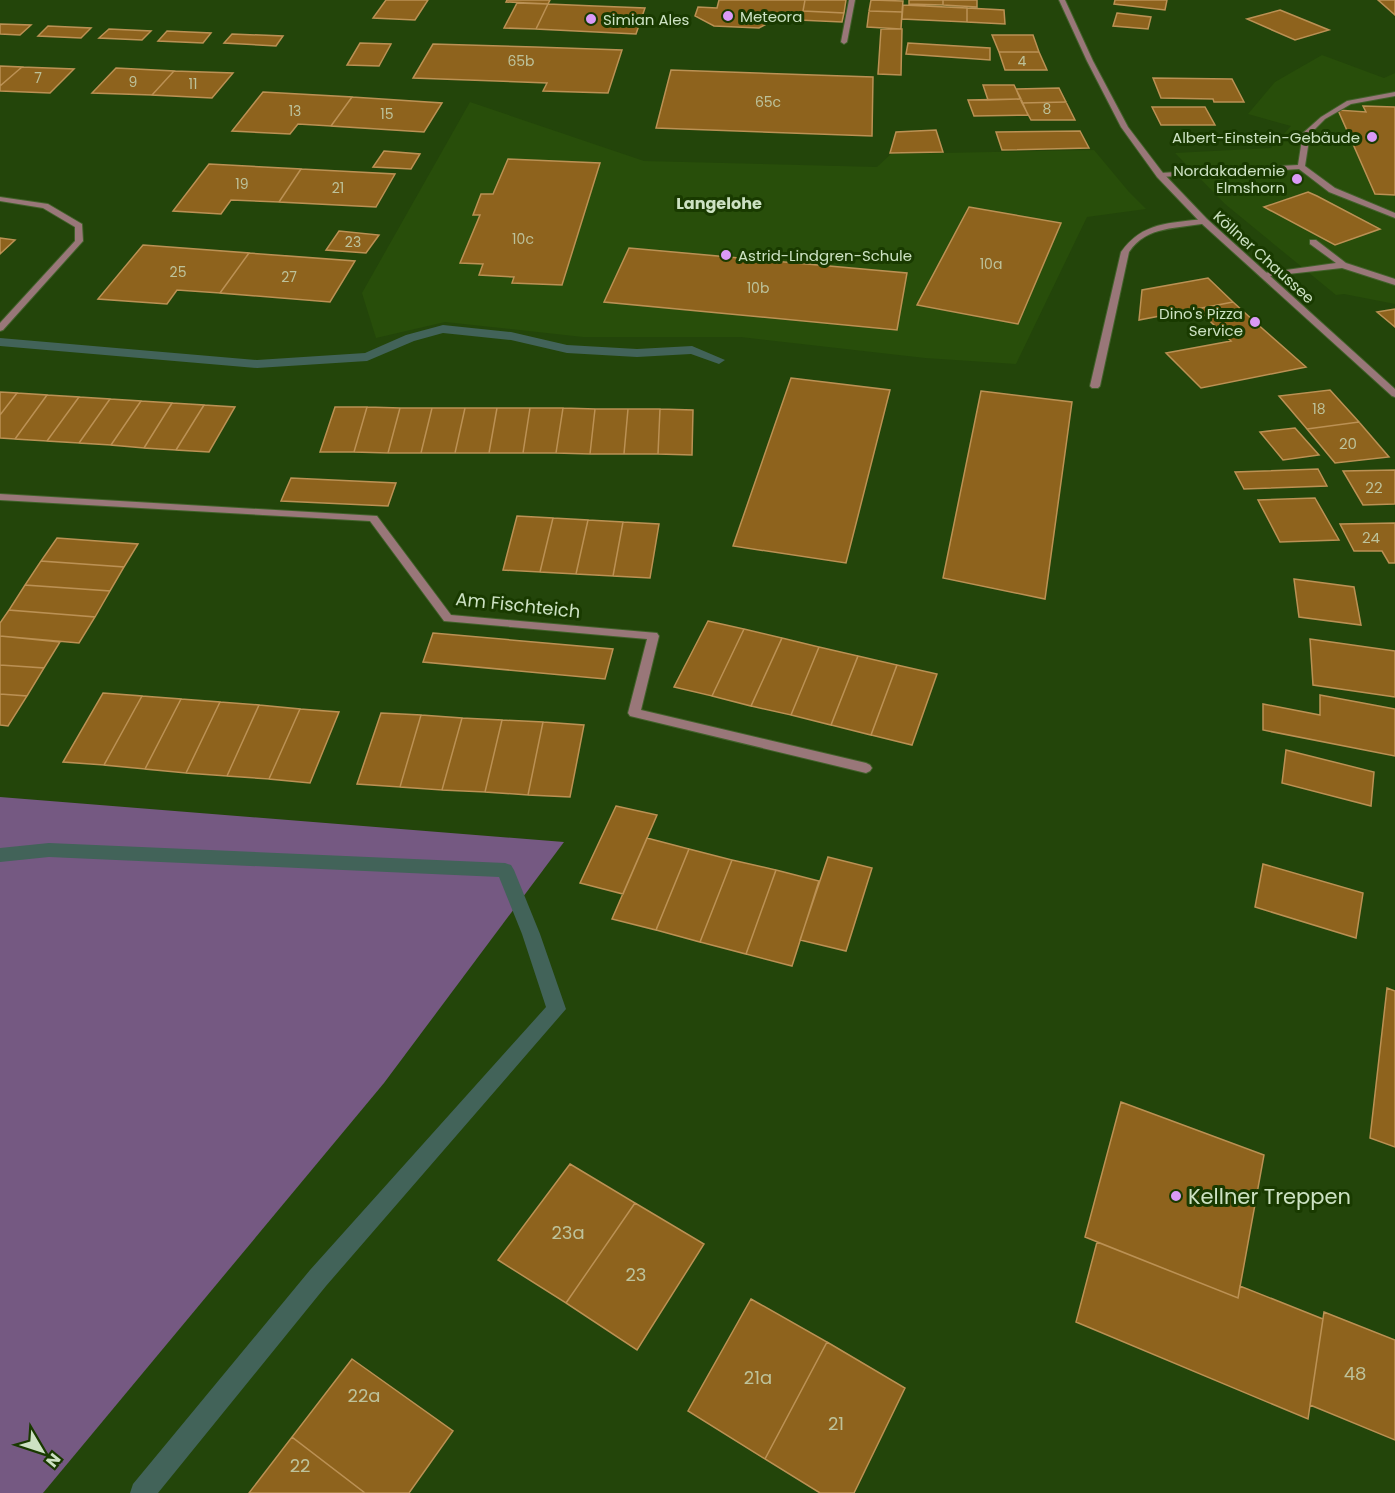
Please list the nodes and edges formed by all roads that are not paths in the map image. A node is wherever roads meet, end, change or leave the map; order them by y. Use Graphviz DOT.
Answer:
graph roads {
  1 [pos="852,0"];
  2 [pos="1062,0"];
  3 [pos="844,42"];
  4 [pos="1395,94"];
  5 [pos="1301,166"];
  6 [pos="1160,175"];
  7 [pos="0,200"];
  8 [pos="1395,216"];
  9 [pos="1204,221"];
  10 [pos="1313,242"];
  11 [pos="1343,265"];
  12 [pos="1264,276"];
  13 [pos="1395,282"];
  14 [pos="0,327"];
  15 [pos="1095,386"];
  16 [pos="1395,394"];
  17 [pos="0,497"];
  18 [pos="866,768"];
  1 -- 3 [label="street"];
  2 -- 6 [label="street, Köllner Chaussee"];
  4 -- 5 [label="street"];
  5 -- 6 [label="street"];
  5 -- 8 [label="street"];
  6 -- 9 [label="street, Köllner Chaussee"];
  7 -- 14 [label="street"];
  9 -- 12 [label="street, Köllner Chaussee"];
  9 -- 15 [label="street"];
  10 -- 11 [label="street"];
  11 -- 12 [label="street"];
  11 -- 13 [label="street"];
  12 -- 16 [label="street, Köllner Chaussee"];
  17 -- 18 [label="street, Am Fischteich"];
}
